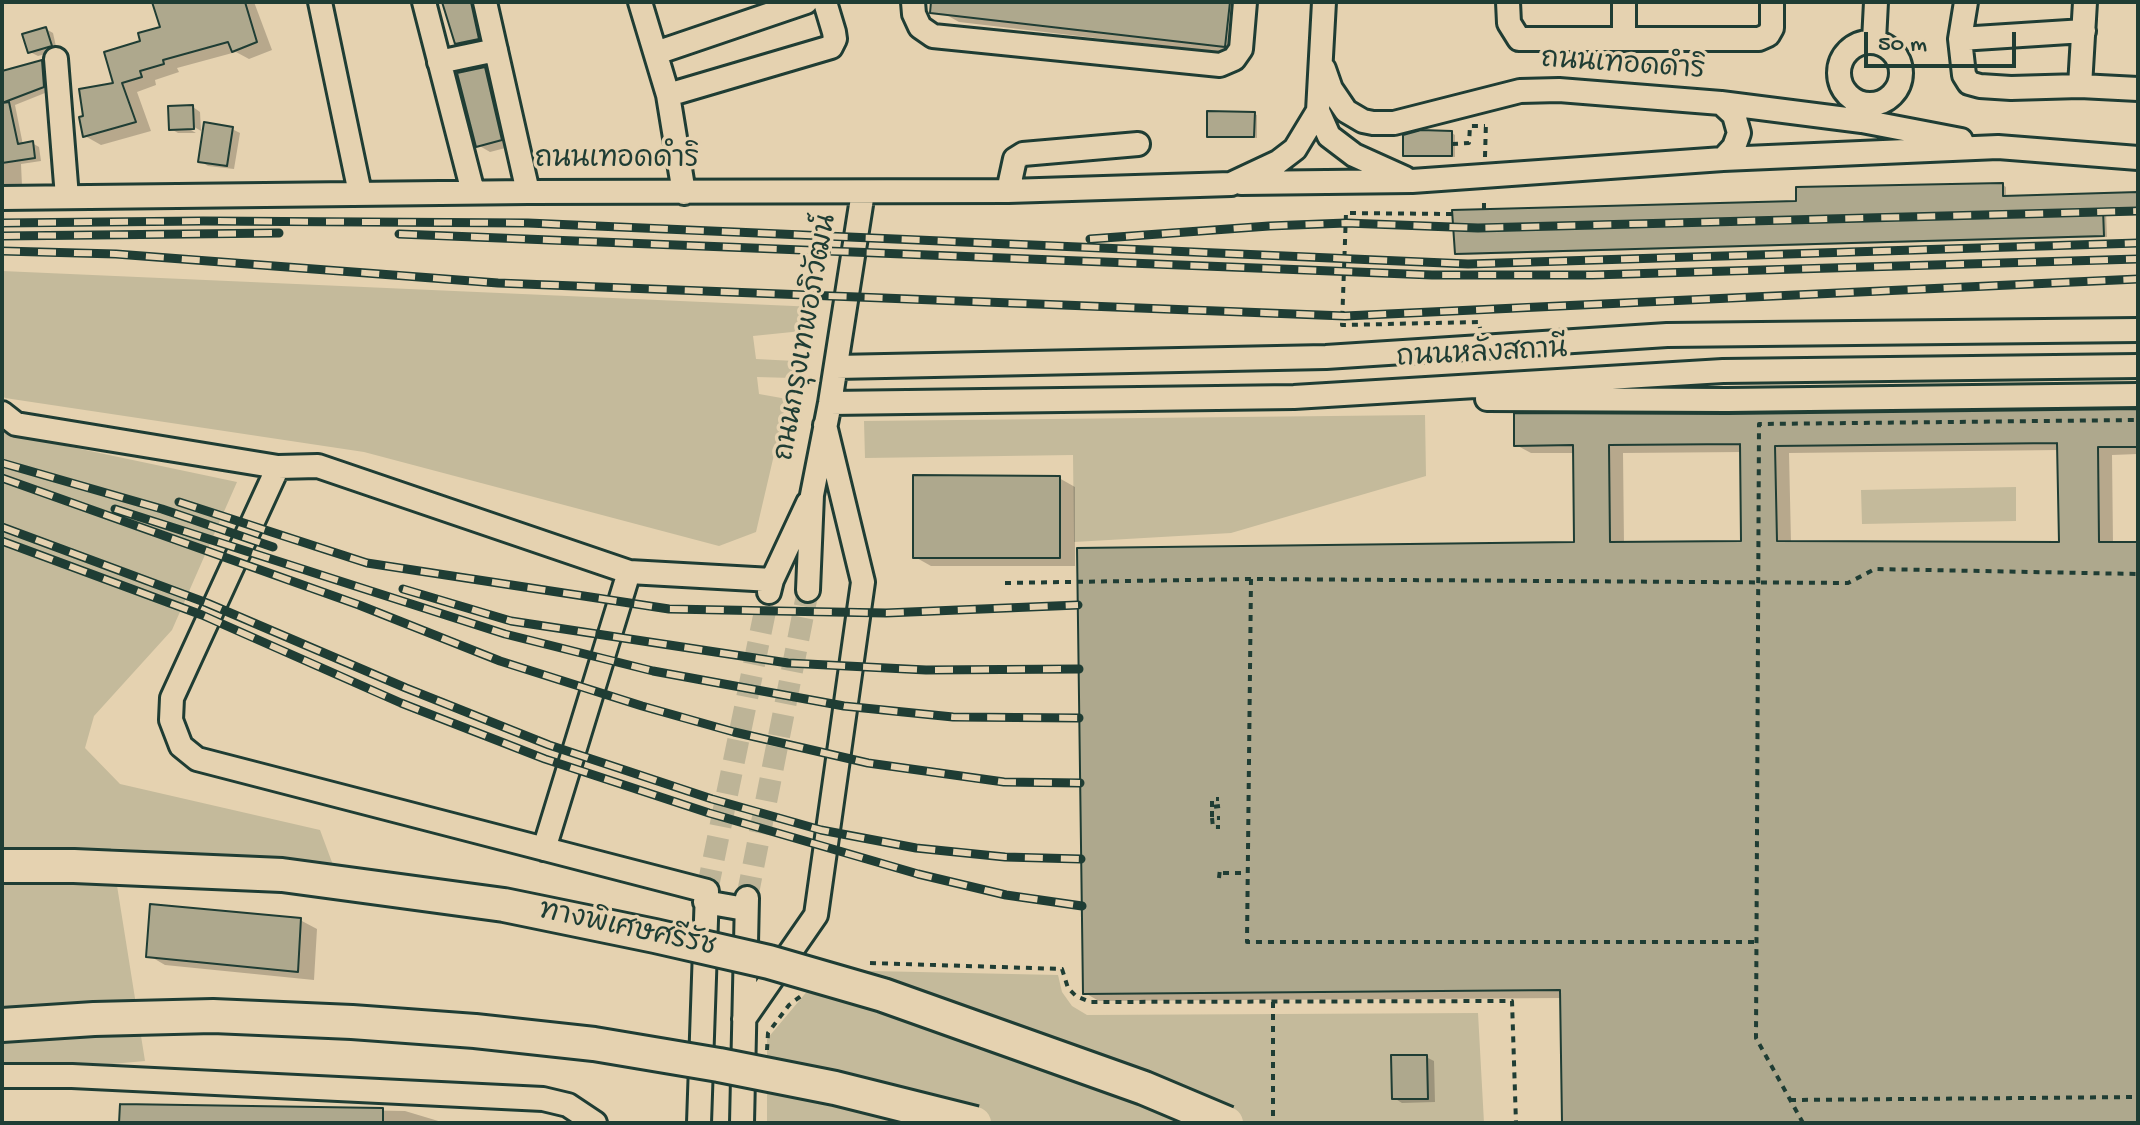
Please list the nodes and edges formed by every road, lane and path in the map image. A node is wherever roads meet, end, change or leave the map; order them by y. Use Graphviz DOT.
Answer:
graph roads {
  1 [pos="320,2"];
  2 [pos="424,2"];
  3 [pos="485,2"];
  4 [pos="640,2"];
  5 [pos="806,2"];
  6 [pos="825,2"];
  7 [pos="913,2"];
  8 [pos="1245,2"];
  9 [pos="1324,2"];
  10 [pos="1508,2"];
  11 [pos="1624,2"];
  12 [pos="1772,2"];
  13 [pos="1876,2"];
  14 [pos="1966,2"];
  15 [pos="2085,2"];
  16 [pos="2084,31"];
  17 [pos="1624,39"];
  18 [pos="1960,39"];
  19 [pos="1874,41"];
  20 [pos="496,50"];
  21 [pos="656,53"];
  22 [pos="56,59"];
  23 [pos="1321,60"];
  24 [pos="439,62"];
  25 [pos="2080,86"];
  26 [pos="2138,89"];
  27 [pos="668,95"];
  28 [pos="1721,103"];
  29 [pos="1318,111"];
  30 [pos="1864,112"];
  31 [pos="1486,126"];
  32 [pos="1138,144"];
  33 [pos="1452,144"];
  34 [pos="1998,147"];
  35 [pos="2138,158"];
  36 [pos="1723,159"];
  37 [pos="1412,181"];
  38 [pos="1231,184"];
  39 [pos="1008,191"];
  40 [pos="473,192"];
  41 [pos="528,192"];
  42 [pos="863,192"];
  43 [pos="360,193"];
  44 [pos="684,193"];
  45 [pos="67,197"];
  46 [pos="2,198"];
  47 [pos="1452,214"];
  48 [pos="2138,330"];
  49 [pos="1480,347"];
  50 [pos="2138,366"];
  51 [pos="836,367"];
  52 [pos="2138,395"];
  53 [pos="1294,397"];
  54 [pos="2,413"];
  55 [pos="827,414"];
  56 [pos="2138,420"];
  57 [pos="278,467"];
  58 [pos="812,495"];
  59 [pos="629,572"];
  60 [pos="2138,574"];
  61 [pos="1251,579"];
  62 [pos="1759,581"];
  63 [pos="1005,583"];
  64 [pos="808,590"];
  65 [pos="1219,799"];
  66 [pos="1220,806"];
  67 [pos="1212,807"];
  68 [pos="1212,818"];
  69 [pos="1220,818"];
  70 [pos="1220,827"];
  71 [pos="544,849"];
  72 [pos="2,866"];
  73 [pos="1221,873"];
  74 [pos="1247,873"];
  75 [pos="706,896"];
  76 [pos="1757,942"];
  77 [pos="1090,1002"];
  78 [pos="1273,1002"];
  79 [pos="744,1019"];
  80 [pos="2,1025"];
  81 [pos="2,1076"];
  82 [pos="2138,1097"];
  83 [pos="1790,1100"];
  84 [pos="595,1123"];
  85 [pos="699,1123"];
  86 [pos="742,1123"];
  87 [pos="975,1123"];
  88 [pos="1227,1123"];
  89 [pos="1273,1123"];
  90 [pos="1516,1123"];
  91 [pos="1803,1123"];
  1 -- 43 [label="street"];
  2 -- 24 [label="street"];
  3 -- 20 [label="street"];
  4 -- 21 [label="street"];
  5 -- 21 [label="street"];
  6 -- 27 [label="street"];
  7 -- 8 [label="street"];
  9 -- 23 [label="street"];
  10 -- 17 [label="street"];
  11 -- 17 [label="street"];
  12 -- 17 [label="street"];
  13 -- 19 [label="street"];
  14 -- 18 [label="street"];
  15 -- 16 [label="street"];
  16 -- 18 [label="street"];
  16 -- 25 [label="street"];
  18 -- 25 [label="street"];
  19 -- 30 [label="street"];
  19 -- 30 [label="street"];
  20 -- 24 [label="street"];
  20 -- 41 [label="street"];
  21 -- 27 [label="street"];
  22 -- 45 [label="street"];
  23 -- 28 [label="street, ถนนเทอดดำริ"];
  23 -- 29 [label="street"];
  24 -- 40 [label="street"];
  25 -- 26 [label="street"];
  27 -- 44 [label="street"];
  28 -- 30 [label="street, ถนนเทอดดำริ"];
  28 -- 36 [label="street, ถนนเทอดดำริ"];
  29 -- 37 [label="street, ถนนเทอดดำริ"];
  29 -- 38 [label="street, ถนนเทอดดำริ"];
  30 -- 34 [label="street, ถนนเทอดดำริ"];
  31 -- 33 [label="path"];
  32 -- 39 [label="street"];
  34 -- 35 [label="street, ถนนเทอดดำริ"];
  34 -- 36 [label="street, ถนนเทอดดำริ"];
  36 -- 37 [label="street, ถนนเทอดดำริ"];
  37 -- 38 [label="street, ถนนเทอดดำริ"];
  38 -- 39 [label="street, ถนนเทอดดำริ"];
  39 -- 42 [label="street, ถนนเทอดดำริ"];
  40 -- 41 [label="street, ถนนเทอดดำริ"];
  40 -- 43 [label="street, ถนนเทอดดำริ"];
  41 -- 44 [label="street, ถนนเทอดดำริ"];
  42 -- 44 [label="street, ถนนเทอดดำริ"];
  42 -- 51 [label="street, ถนนกรุงเทพอภิวัฒน์"];
  43 -- 45 [label="street, ถนนเทอดดำริ"];
  45 -- 46 [label="street, ถนนเทอดดำริ"];
  47 -- 49 [label="path"];
  48 -- 49 [label="street, ถนนหลังสถานี"];
  49 -- 51 [label="street, ถนนหลังสถานี"];
  50 -- 53 [label="street, ถนนหลังสถานี"];
  51 -- 55 [label="street, ถนนกรุงเทพอภิวัฒน์"];
  52 -- 53 [label="street"];
  53 -- 55 [label="street, ถนนหลังสถานี"];
  54 -- 57 [label="street"];
  55 -- 58 [label="street, ถนนกรุงเทพอภิวัฒน์"];
  55 -- 79 [label="street"];
  56 -- 62 [label="path"];
  57 -- 59 [label="street"];
  57 -- 71 [label="street"];
  58 -- 59 [label="street, ถนนกรุงเทพอภิวัฒน์"];
  58 -- 64 [label="street, ถนนกรุงเทพอภิวัฒน์"];
  59 -- 71 [label="street"];
  60 -- 62 [label="path"];
  61 -- 62 [label="path"];
  61 -- 63 [label="path"];
  61 -- 74 [label="path"];
  62 -- 76 [label="path"];
  65 -- 67 [label="path"];
  66 -- 67 [label="path"];
  67 -- 68 [label="path"];
  68 -- 69 [label="path"];
  68 -- 70 [label="path"];
  71 -- 75 [label="street"];
  72 -- 88 [label="highway, ทางพิเศษศรีรัช, bridge"];
  73 -- 74 [label="path"];
  74 -- 76 [label="path"];
  75 -- 79 [label="street"];
  75 -- 85 [label="street"];
  76 -- 83 [label="path"];
  77 -- 78 [label="path"];
  78 -- 89 [label="path"];
  78 -- 90 [label="path"];
  79 -- 86 [label="street"];
  80 -- 87 [label="highway, bridge"];
  81 -- 84 [label="street"];
  82 -- 83 [label="path"];
  83 -- 91 [label="path"];
}
